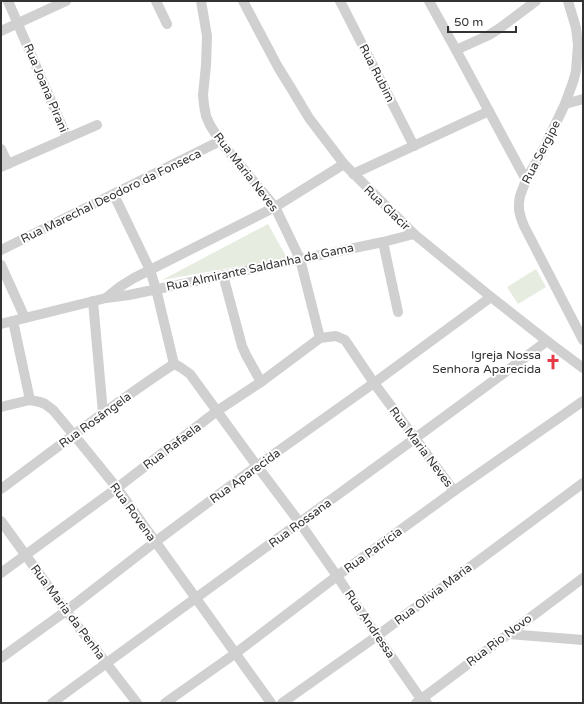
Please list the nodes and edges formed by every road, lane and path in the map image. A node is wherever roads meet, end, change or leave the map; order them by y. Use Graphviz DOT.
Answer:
graph roads {
  1 [pos="8,1"];
  2 [pos="66,1"];
  3 [pos="156,1"];
  4 [pos="201,1"];
  5 [pos="243,1"];
  6 [pos="340,1"];
  7 [pos="429,1"];
  8 [pos="536,1"];
  9 [pos="568,1"];
  10 [pos="17,23"];
  11 [pos="167,24"];
  12 [pos="1,31"];
  13 [pos="456,50"];
  14 [pos="583,99"];
  15 [pos="565,104"];
  16 [pos="489,111"];
  17 [pos="97,125"];
  18 [pos="67,138"];
  19 [pos="220,141"];
  20 [pos="414,146"];
  21 [pos="1,149"];
  22 [pos="344,164"];
  23 [pos="4,165"];
  24 [pos="353,174"];
  25 [pos="526,180"];
  26 [pos="114,195"];
  27 [pos="275,207"];
  28 [pos="414,234"];
  29 [pos="383,242"];
  30 [pos="1,250"];
  31 [pos="300,259"];
  32 [pos="1,265"];
  33 [pos="150,270"];
  34 [pos="223,275"];
  35 [pos="156,289"];
  36 [pos="491,297"];
  37 [pos="106,298"];
  38 [pos="93,301"];
  39 [pos="398,312"];
  40 [pos="25,318"];
  41 [pos="13,321"];
  42 [pos="1,324"];
  43 [pos="320,338"];
  44 [pos="583,340"];
  45 [pos="547,341"];
  46 [pos="174,364"];
  47 [pos="583,368"];
  48 [pos="261,382"];
  49 [pos="374,383"];
  50 [pos="30,400"];
  51 [pos="583,401"];
  52 [pos="1,407"];
  53 [pos="217,412"];
  54 [pos="103,413"];
  55 [pos="74,435"];
  56 [pos="415,439"];
  57 [pos="257,466"];
  58 [pos="583,483"];
  59 [pos="117,488"];
  60 [pos="1,489"];
  61 [pos="454,491"];
  62 [pos="1,521"];
  63 [pos="300,523"];
  64 [pos="155,542"];
  65 [pos="26,556"];
  66 [pos="1,573"];
  67 [pos="337,576"];
  68 [pos="583,578"];
  69 [pos="196,598"];
  70 [pos="66,611"];
  71 [pos="508,634"];
  72 [pos="377,636"];
  73 [pos="583,640"];
  74 [pos="236,653"];
  75 [pos="1,658"];
  76 [pos="106,663"];
  77 [pos="421,702"];
  78 [pos="52,703"];
  79 [pos="136,703"];
  80 [pos="166,703"];
  81 [pos="271,703"];
  82 [pos="282,703"];
  1 -- 10 [label="street, Rua Joana Pirani"];
  2 -- 10 [label="street"];
  3 -- 11 [label="street"];
  4 -- 19 [label="street, Rua Maria Neves"];
  5 -- 22 [label="street, Rua Glacir"];
  6 -- 20 [label="street, Rua Rubim"];
  7 -- 13 [label="street"];
  8 -- 13 [label="street"];
  9 -- 15 [label="street, Rua Sergipe"];
  10 -- 12 [label="street"];
  10 -- 18 [label="street, Rua Joana Pirani"];
  13 -- 16 [label="street"];
  14 -- 15 [label="street"];
  15 -- 25 [label="street, Rua Sergipe"];
  16 -- 20 [label="street"];
  16 -- 25 [label="street"];
  17 -- 18 [label="street"];
  18 -- 23 [label="street, Rua Joana Pirani"];
  19 -- 26 [label="street, Rua Marechal Deodoro da Fonseca"];
  19 -- 27 [label="street, Rua Maria Neves"];
  20 -- 24 [label="street"];
  21 -- 23 [label="street"];
  22 -- 24 [label="street, Rua Glacir"];
  22 -- 27 [label="street, Rua Almirante Saldanha da Gama"];
  24 -- 28 [label="street, Rua Glacir"];
  25 -- 44 [label="street, Rua Sergipe"];
  26 -- 30 [label="street, Rua Marechal Deodoro da Fonseca"];
  26 -- 33 [label="street"];
  27 -- 31 [label="street, Rua Maria Neves"];
  27 -- 33 [label="street, Rua Almirante Saldanha da Gama"];
  28 -- 29 [label="street, Rua Almirante Saldanha da Gama"];
  28 -- 36 [label="street, Rua Glacir"];
  29 -- 31 [label="street, Rua Almirante Saldanha da Gama"];
  29 -- 39 [label="street"];
  31 -- 34 [label="street, Rua Almirante Saldanha da Gama"];
  31 -- 43 [label="street, Rua Maria Neves"];
  32 -- 40 [label="street"];
  33 -- 35 [label="street"];
  33 -- 37 [label="street, Rua Almirante Saldanha da Gama"];
  34 -- 35 [label="street, Rua Almirante Saldanha da Gama"];
  34 -- 48 [label="street"];
  35 -- 37 [label="street, Rua Almirante Saldanha da Gama"];
  35 -- 46 [label="street"];
  36 -- 45 [label="street, Rua Glacir"];
  36 -- 49 [label="street, Rua Aparecida"];
  37 -- 38 [label="street, Rua Almirante Saldanha da Gama"];
  38 -- 40 [label="street, Rua Almirante Saldanha da Gama"];
  38 -- 54 [label="street"];
  40 -- 41 [label="street, Rua Almirante Saldanha da Gama"];
  41 -- 42 [label="street, Rua Almirante Saldanha da Gama"];
  41 -- 50 [label="street"];
  43 -- 48 [label="street, Rua Rafaela"];
  43 -- 49 [label="street, Rua Maria Neves"];
  45 -- 47 [label="street, Rua Glacir"];
  45 -- 56 [label="street, Rua Rossana"];
  46 -- 53 [label="street, Rua Andressa"];
  46 -- 54 [label="street, Rua Rosângela"];
  48 -- 53 [label="street, Rua Rafaela"];
  49 -- 56 [label="street, Rua Maria Neves"];
  49 -- 57 [label="street, Rua Aparecida"];
  50 -- 52 [label="street"];
  50 -- 55 [label="street, Rua Rovena"];
  51 -- 61 [label="street, Rua Patrícia"];
  53 -- 57 [label="street, Rua Andressa"];
  53 -- 59 [label="street, Rua Rafaela"];
  54 -- 55 [label="street, Rua Rosângela"];
  55 -- 59 [label="street, Rua Rovena"];
  55 -- 60 [label="street, Rua Rosângela"];
  56 -- 61 [label="street, Rua Maria Neves"];
  56 -- 63 [label="street, Rua Rossana"];
  57 -- 63 [label="street, Rua Andressa"];
  57 -- 64 [label="street, Rua Aparecida"];
  58 -- 72 [label="street, Rua Olivia Maria"];
  59 -- 64 [label="street, Rua Rovena"];
  59 -- 65 [label="street, Rua Rafaela"];
  61 -- 67 [label="street, Rua Patrícia"];
  62 -- 65 [label="street, Rua Maria da Penha"];
  63 -- 67 [label="street, Rua Andressa"];
  63 -- 69 [label="street, Rua Rossana"];
  64 -- 69 [label="street, Rua Rovena"];
  64 -- 70 [label="street, Rua Aparecida"];
  65 -- 66 [label="street, Rua Rafaela"];
  65 -- 70 [label="street, Rua Maria da Penha"];
  67 -- 72 [label="street, Rua Andressa"];
  67 -- 74 [label="street, Rua Patrícia"];
  68 -- 71 [label="street, Rua Rio Novo"];
  69 -- 74 [label="street, Rua Rovena"];
  69 -- 76 [label="street, Rua Rossana"];
  70 -- 75 [label="street, Rua Aparecida"];
  70 -- 76 [label="street, Rua Maria da Penha"];
  71 -- 73 [label="street"];
  71 -- 77 [label="street, Rua Rio Novo"];
  72 -- 77 [label="street, Rua Andressa"];
  72 -- 82 [label="street, Rua Olivia Maria"];
  74 -- 80 [label="street, Rua Patrícia"];
  74 -- 81 [label="street, Rua Rovena"];
  76 -- 78 [label="street, Rua Rossana"];
  76 -- 79 [label="street, Rua Maria da Penha"];
}
